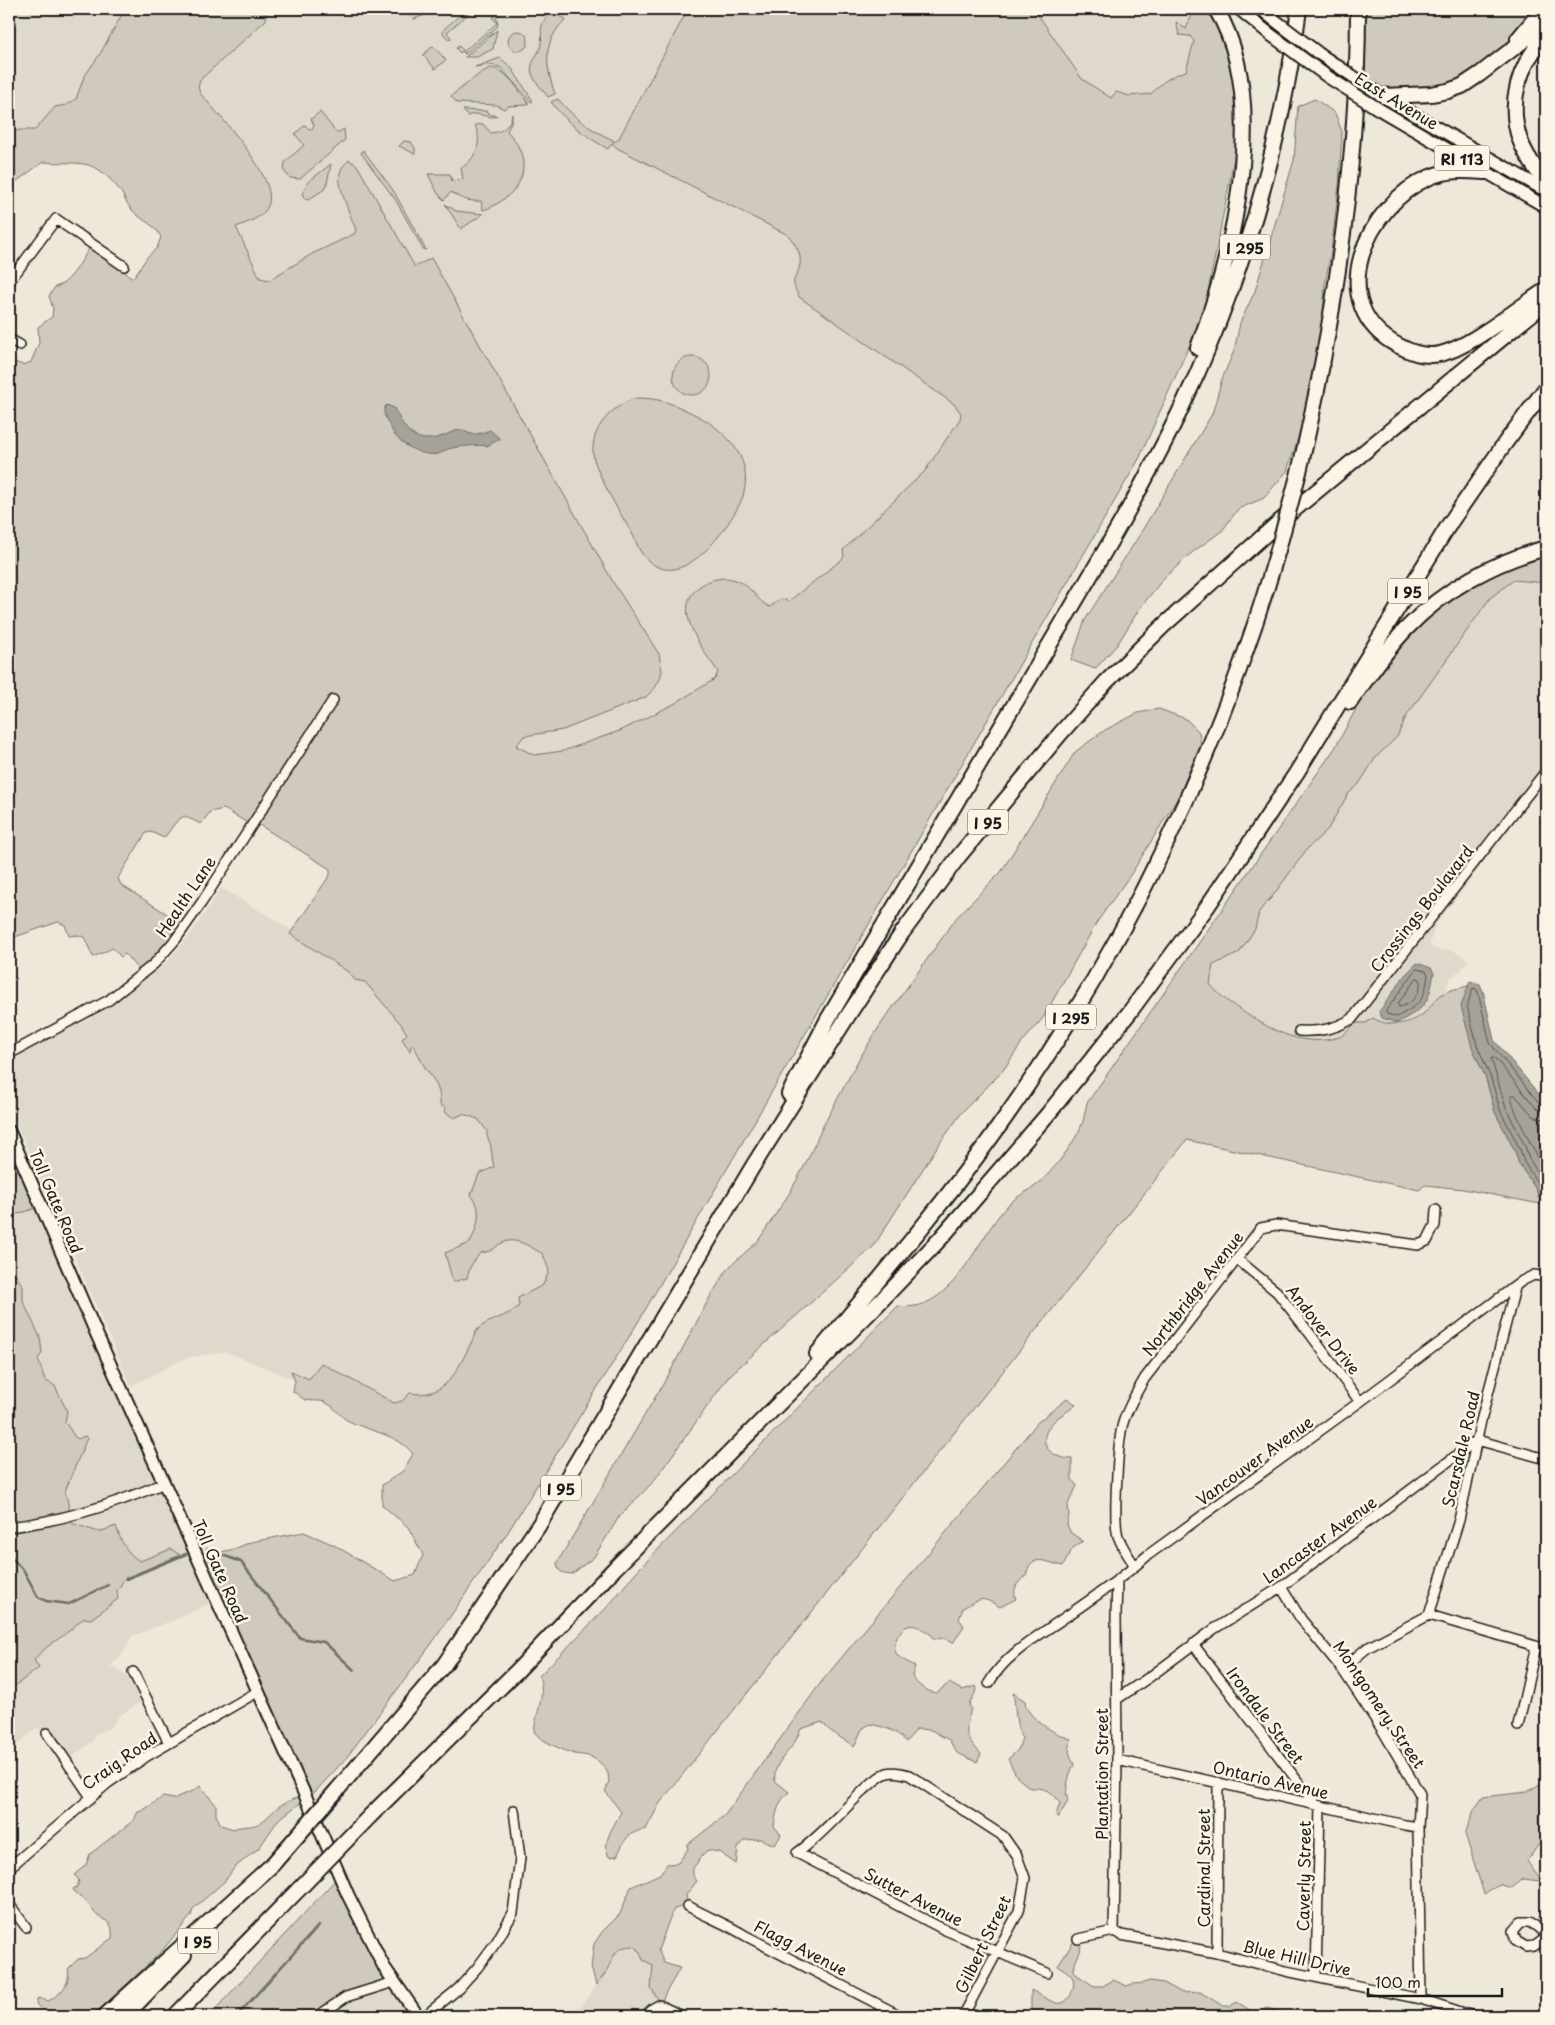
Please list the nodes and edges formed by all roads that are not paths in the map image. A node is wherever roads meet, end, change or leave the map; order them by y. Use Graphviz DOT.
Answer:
graph roads {
  1 [pos="1216,9"];
  2 [pos="1239,9"];
  3 [pos="1261,9"];
  4 [pos="1299,9"];
  5 [pos="1360,9"];
  6 [pos="1543,9"];
  7 [pos="1546,23"];
  8 [pos="1546,36"];
  9 [pos="1511,50"];
  10 [pos="1379,99"];
  11 [pos="1486,172"];
  12 [pos="1546,184"];
  13 [pos="1546,191"];
  14 [pos="1546,207"];
  15 [pos="124,266"];
  16 [pos="9,282"];
  17 [pos="1546,290"];
  18 [pos="1546,302"];
  19 [pos="9,339"];
  20 [pos="20,345"];
  21 [pos="1546,388"];
  22 [pos="1152,468"];
  23 [pos="1546,548"];
  24 [pos="333,700"];
  25 [pos="1546,771"];
  26 [pos="1280,800"];
  27 [pos="1299,1031"];
  28 [pos="9,1054"];
  29 [pos="9,1130"];
  30 [pos="754,1166"];
  31 [pos="1436,1210"];
  32 [pos="1237,1260"];
  33 [pos="1546,1277"];
  34 [pos="1515,1288"];
  35 [pos="1360,1402"];
  36 [pos="761,1422"];
  37 [pos="1477,1440"];
  38 [pos="1546,1459"];
  39 [pos="164,1483"];
  40 [pos="9,1527"];
  41 [pos="1135,1566"];
  42 [pos="1117,1581"];
  43 [pos="1281,1587"];
  44 [pos="1429,1615"];
  45 [pos="1193,1644"];
  46 [pos="1536,1646"];
  47 [pos="1546,1650"];
  48 [pos="1342,1669"];
  49 [pos="133,1672"];
  50 [pos="989,1683"];
  51 [pos="258,1692"];
  52 [pos="1117,1698"];
  53 [pos="1518,1726"];
  54 [pos="47,1733"];
  55 [pos="170,1743"];
  56 [pos="1117,1760"];
  57 [pos="1218,1782"];
  58 [pos="91,1797"];
  59 [pos="1317,1805"];
  60 [pos="514,1810"];
  61 [pos="1418,1827"];
  62 [pos="797,1853"];
  63 [pos="272,1865"];
  64 [pos="9,1868"];
  65 [pos="9,1904"];
  66 [pos="688,1906"];
  67 [pos="26,1927"];
  68 [pos="1114,1931"];
  69 [pos="1078,1939"];
  70 [pos="239,1950"];
  71 [pos="997,1952"];
  72 [pos="1217,1953"];
  73 [pos="1047,1973"];
  74 [pos="1316,1977"];
  75 [pos="394,1982"];
  76 [pos="1421,1999"];
  77 [pos="105,2016"];
  78 [pos="125,2016"];
  79 [pos="175,2016"];
  80 [pos="185,2016"];
  81 [pos="318,2016"];
  82 [pos="418,2016"];
  83 [pos="425,2016"];
  84 [pos="648,2016"];
  85 [pos="682,2016"];
  86 [pos="901,2016"];
  87 [pos="963,2016"];
  88 [pos="1473,2016"];
  1 -- 22 [label="highway"];
  2 -- 10 [label="main road, East Avenue / RI 113, bridge"];
  3 -- 10 [label="main road, East Avenue / RI 113, bridge"];
  4 -- 22 [label="highway, I 295"];
  5 -- 36 [label="highway, I 295, bridge"];
  6 -- 9 [label="highway"];
  7 -- 9 [label="highway"];
  8 -- 12 [label="highway"];
  9 -- 10 [label="highway"];
  10 -- 11 [label="main road, East Avenue / RI 113"];
  10 -- 13 [label="main road, East Avenue / RI 113"];
  11 -- 14 [label="main road, East Avenue / RI 113"];
  11 -- 17 [label="highway"];
  15 -- 16 [label="street"];
  18 -- 30 [label="highway, I 95"];
  19 -- 20 [label="street"];
  21 -- 26 [label="highway, I 95"];
  22 -- 30 [label="highway, I 295"];
  23 -- 26 [label="highway"];
  24 -- 28 [label="street, Health Lane"];
  25 -- 27 [label="street, Crossings Boulavard"];
  26 -- 36 [label="highway, I 95"];
  29 -- 39 [label="main road, Toll Gate Road"];
  30 -- 63 [label="highway, I 95, bridge"];
  31 -- 32 [label="street, Northbridge Avenue"];
  32 -- 35 [label="street, Andover Drive"];
  32 -- 41 [label="street, Northbridge Avenue"];
  33 -- 34 [label="street, Vancouver Avenue"];
  34 -- 35 [label="street, Vancouver Avenue"];
  34 -- 37 [label="street, Scarsdale Road"];
  35 -- 41 [label="street, Vancouver Avenue"];
  36 -- 70 [label="highway, I 95, bridge"];
  37 -- 38 [label="street"];
  37 -- 43 [label="street, Lancaster Avenue"];
  37 -- 44 [label="street, Scarsdale Road"];
  39 -- 40 [label="street"];
  39 -- 51 [label="main road, Toll Gate Road"];
  41 -- 42 [label="street, Vancouver Avenue"];
  42 -- 50 [label="street, Vancouver Avenue"];
  42 -- 52 [label="street, Plantation Street"];
  43 -- 45 [label="street, Lancaster Avenue"];
  43 -- 48 [label="street, Montgomery Street"];
  44 -- 46 [label="street"];
  44 -- 48 [label="street"];
  45 -- 52 [label="street, Lancaster Avenue"];
  45 -- 59 [label="street, Irondale Street"];
  46 -- 47 [label="street"];
  46 -- 53 [label="street"];
  48 -- 61 [label="street, Montgomery Street"];
  49 -- 55 [label="street"];
  51 -- 55 [label="street, Craig Road"];
  51 -- 75 [label="main road, Toll Gate Road"];
  52 -- 56 [label="street, Plantation Street"];
  54 -- 58 [label="street"];
  55 -- 58 [label="street, Craig Road"];
  56 -- 57 [label="street, Ontario Avenue"];
  56 -- 68 [label="street, Plantation Street"];
  57 -- 59 [label="street, Ontario Avenue"];
  57 -- 72 [label="street, Cardinal Street"];
  58 -- 64 [label="street, Craig Road"];
  59 -- 61 [label="street, Ontario Avenue"];
  59 -- 74 [label="street, Caverly Street"];
  60 -- 83 [label="street"];
  61 -- 76 [label="street, Montgomery Street"];
  62 -- 71 [label="street, Sutter Avenue"];
  62 -- 71 [label="street, Gilbert Street"];
  63 -- 77 [label="highway"];
  63 -- 78 [label="highway, I 95"];
  65 -- 67 [label="street"];
  66 -- 86 [label="street, Flagg Avenue"];
  68 -- 69 [label="street"];
  68 -- 72 [label="street, Blue Hill Drive"];
  70 -- 79 [label="highway, I 95"];
  70 -- 80 [label="highway"];
  71 -- 73 [label="street, Sutter Avenue"];
  71 -- 87 [label="street, Gilbert Street"];
  72 -- 74 [label="street, Blue Hill Drive"];
  74 -- 76 [label="street, Blue Hill Drive"];
  75 -- 81 [label="street"];
  75 -- 82 [label="main road, Toll Gate Road"];
  76 -- 88 [label="street, Blue Hill Drive"];
  84 -- 85 [label="street"];
}
